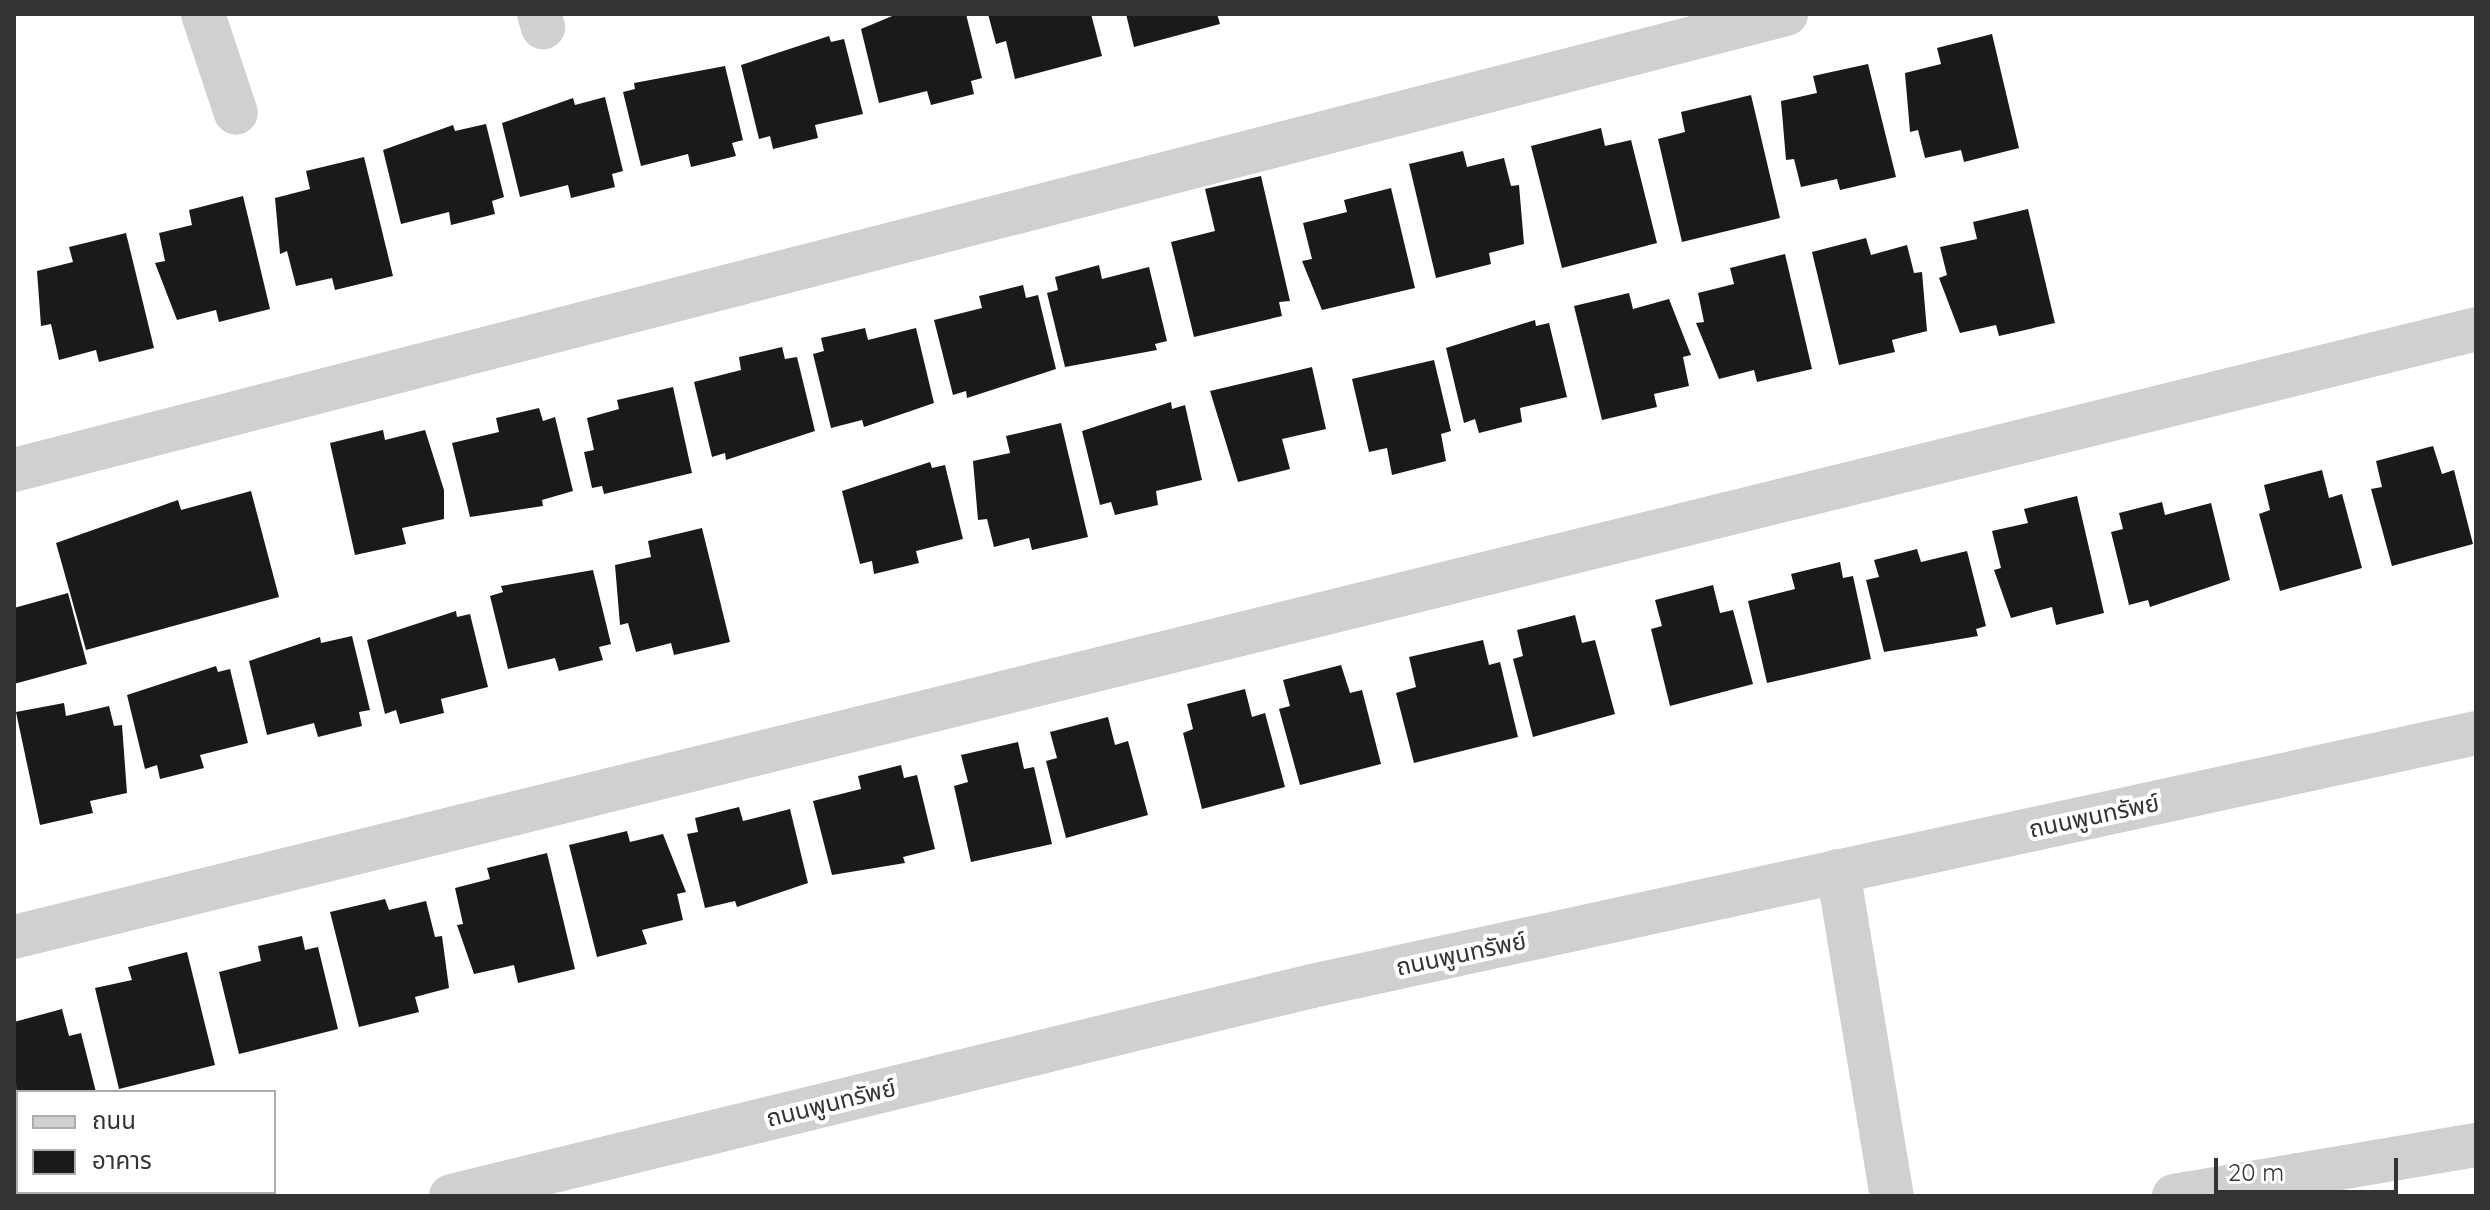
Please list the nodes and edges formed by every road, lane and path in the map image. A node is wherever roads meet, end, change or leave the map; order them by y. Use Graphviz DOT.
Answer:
graph roads {
  1 [pos="203,14"];
  2 [pos="1786,14"];
  3 [pos="236,113"];
  4 [pos="2476,329"];
  5 [pos="14,470"];
  6 [pos="2476,733"];
  7 [pos="1838,871"];
  8 [pos="14,937"];
  9 [pos="2476,1145"];
  10 [pos="2260,1186"];
  11 [pos="451,1196"];
  12 [pos="1892,1196"];
  13 [pos="2174,1196"];
  1 -- 3 [label="street"];
  2 -- 5 [label="street"];
  4 -- 8 [label="street"];
  6 -- 7 [label="street, ถนนพูนทรัพย์"];
  7 -- 11 [label="street, ถนนพูนทรัพย์"];
  7 -- 12 [label="street"];
  9 -- 10 [label="street"];
  10 -- 13 [label="street"];
}
